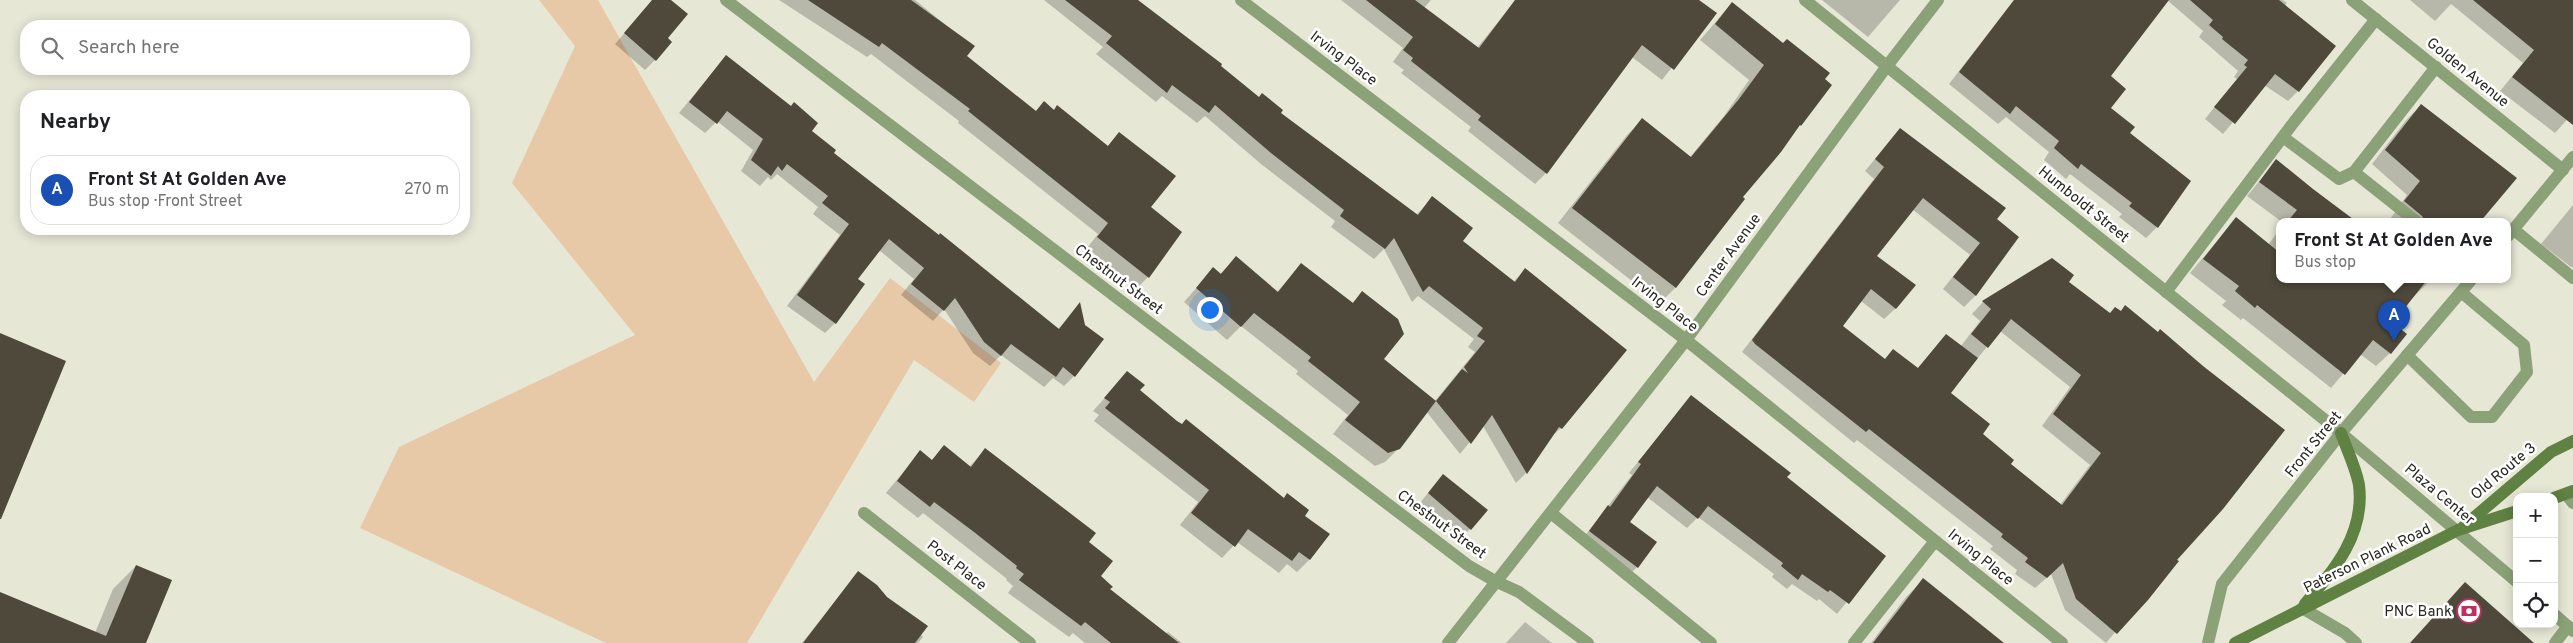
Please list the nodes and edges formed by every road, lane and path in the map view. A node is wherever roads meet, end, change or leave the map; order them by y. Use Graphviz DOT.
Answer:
graph roads {
  1 [pos="726,0"];
  2 [pos="1241,0"];
  3 [pos="1805,0"];
  4 [pos="1938,0"];
  5 [pos="2352,0"];
  6 [pos="2376,19"];
  7 [pos="1887,66"];
  8 [pos="2436,68"];
  9 [pos="2284,137"];
  10 [pos="2573,157"];
  11 [pos="2563,170"];
  12 [pos="2354,172"];
  13 [pos="2411,218"];
  14 [pos="2511,231"];
  15 [pos="2511,233"];
  16 [pos="2573,278"];
  17 [pos="2468,283"];
  18 [pos="2166,292"];
  19 [pos="2461,292"];
  20 [pos="1686,340"];
  21 [pos="2407,355"];
  22 [pos="2341,433"];
  23 [pos="2573,441"];
  24 [pos="2513,512"];
  25 [pos="864,513"];
  26 [pos="1551,513"];
  27 [pos="2458,530"];
  28 [pos="1935,541"];
  29 [pos="2513,578"];
  30 [pos="1495,581"];
  31 [pos="2302,608"];
  32 [pos="2558,618"];
  33 [pos="2570,628"];
  34 [pos="1030,643"];
  35 [pos="1448,643"];
  36 [pos="1588,643"];
  37 [pos="1711,643"];
  38 [pos="1854,643"];
  39 [pos="2062,643"];
  40 [pos="2208,643"];
  41 [pos="2235,643"];
  42 [pos="2356,643"];
  43 [pos="2555,643"];
  1 -- 30 [label="street, Chestnut Street"];
  2 -- 20 [label="street, Irving Place"];
  3 -- 7 [label="street, Humboldt Street"];
  4 -- 7 [label="street, Center Avenue"];
  5 -- 6 [label="street, Golden Avenue"];
  6 -- 8 [label="street, Golden Avenue"];
  6 -- 9 [label="street"];
  7 -- 18 [label="street, Humboldt Street"];
  7 -- 20 [label="street, Center Avenue"];
  8 -- 11 [label="street, Golden Avenue"];
  8 -- 12 [label="street"];
  9 -- 12 [label="street"];
  9 -- 18 [label="street"];
  10 -- 11 [label="street"];
  11 -- 14 [label="street"];
  12 -- 13 [label="street"];
  15 -- 16 [label="street"];
  17 -- 19 [label="street, Front Street"];
  18 -- 22 [label="street, Humboldt Street"];
  19 -- 21 [label="street, Front Street"];
  19 -- 21 [label="street"];
  20 -- 26 [label="street, Center Avenue"];
  20 -- 28 [label="street, Irving Place"];
  21 -- 22 [label="street, Front Street"];
  22 -- 27 [label="street, Plaza Center"];
  22 -- 31 [label="main road"];
  22 -- 40 [label="street, Front Street"];
  23 -- 27 [label="main road, Old Route 3"];
  24 -- 27 [label="main road, Paterson Plank Road"];
  25 -- 34 [label="street, Post Place"];
  26 -- 30 [label="street, Center Avenue"];
  26 -- 37 [label="street"];
  27 -- 29 [label="street, Plaza Center"];
  27 -- 31 [label="main road, Paterson Plank Road"];
  28 -- 38 [label="street"];
  28 -- 39 [label="street, Irving Place"];
  30 -- 35 [label="street, Center Avenue"];
  30 -- 36 [label="street, Chestnut Street"];
  31 -- 41 [label="main road, Paterson Plank Road"];
  31 -- 42 [label="street"];
  32 -- 33 [label="street"];
  33 -- 43 [label="street"];
}
